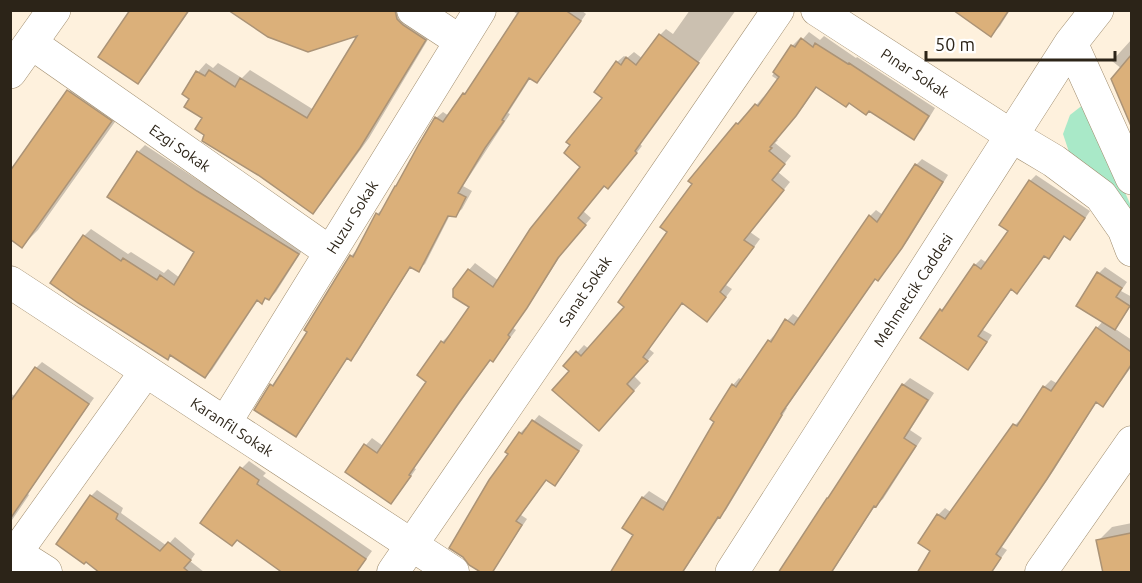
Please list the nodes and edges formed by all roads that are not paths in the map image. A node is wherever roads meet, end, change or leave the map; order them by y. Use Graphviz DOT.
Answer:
graph roads {
  1 [pos="54,10"];
  2 [pos="413,10"];
  3 [pos="480,10"];
  4 [pos="778,10"];
  5 [pos="817,10"];
  6 [pos="1098,10"];
  7 [pos="460,41"];
  8 [pos="31,43"];
  9 [pos="1071,44"];
  10 [pos="10,72"];
  11 [pos="1012,136"];
  12 [pos="1131,178"];
  13 [pos="1131,250"];
  14 [pos="330,252"];
  15 [pos="10,282"];
  16 [pos="146,371"];
  17 [pos="225,423"];
  18 [pos="1131,442"];
  19 [pos="411,545"];
  20 [pos="13,557"];
  21 [pos="46,573"];
  22 [pos="393,573"];
  23 [pos="453,573"];
  24 [pos="732,573"];
  25 [pos="1041,573"];
  1 -- 8 [label="main road"];
  2 -- 7 [label="street"];
  3 -- 7 [label="street, Huzur Sokak"];
  4 -- 19 [label="street, Sanat Sokak"];
  5 -- 11 [label="street, Pınar Sokak"];
  6 -- 9 [label="main road, Mehmetcik Caddesi"];
  7 -- 14 [label="street, Huzur Sokak"];
  8 -- 10 [label="main road"];
  8 -- 14 [label="street, Ezgi Sokak"];
  9 -- 11 [label="main road, Mehmetcik Caddesi"];
  9 -- 12 [label="main road"];
  11 -- 13 [label="main road"];
  11 -- 24 [label="main road, Mehmetcik Caddesi"];
  14 -- 17 [label="street, Huzur Sokak"];
  15 -- 16 [label="street, Karanfil Sokak"];
  16 -- 17 [label="street, Karanfil Sokak"];
  16 -- 20 [label="street"];
  17 -- 19 [label="street, Karanfil Sokak"];
  18 -- 25 [label="street"];
  19 -- 22 [label="street, Sanat Sokak"];
  19 -- 23 [label="street, Karanfil Sokak"];
  20 -- 21 [label="street"];
}
